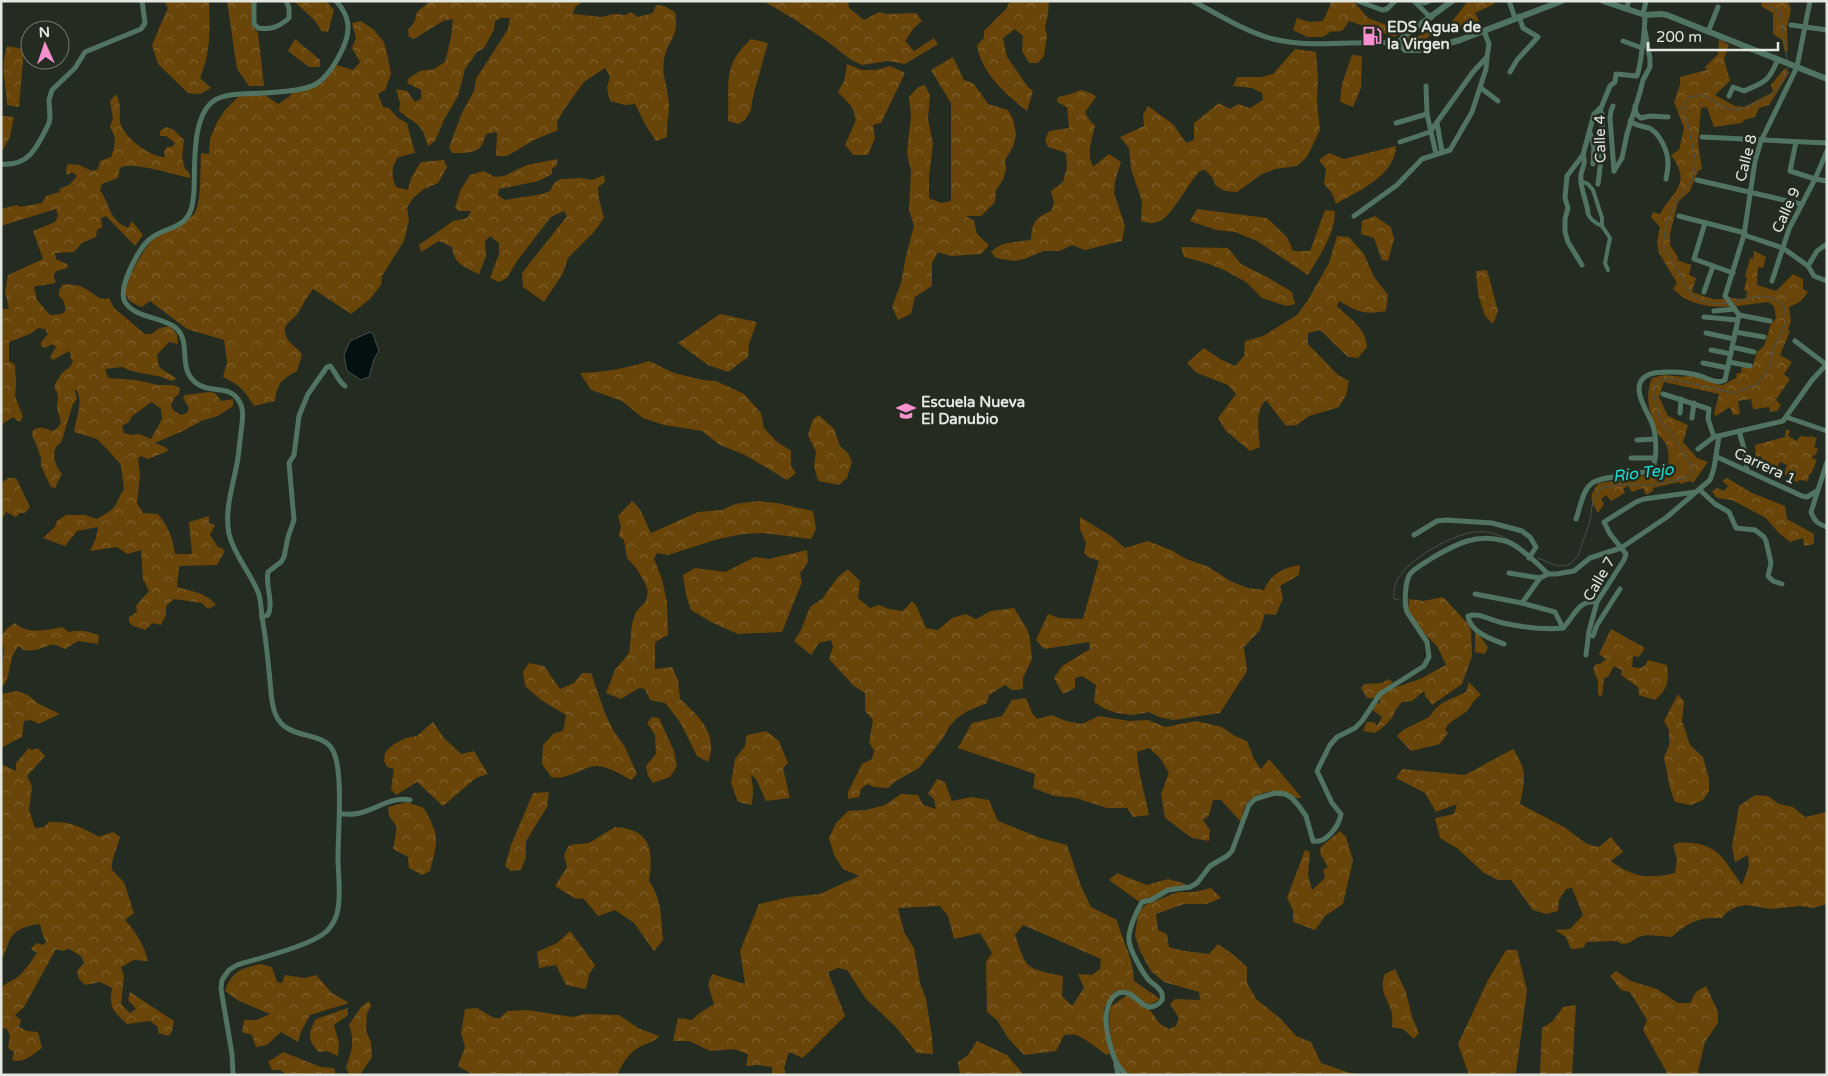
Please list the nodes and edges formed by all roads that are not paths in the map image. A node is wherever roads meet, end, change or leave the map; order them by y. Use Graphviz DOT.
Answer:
graph roads {
  1 [pos="142,1"];
  2 [pos="254,1"];
  3 [pos="286,1"];
  4 [pos="336,1"];
  5 [pos="1193,1"];
  6 [pos="1358,1"];
  7 [pos="1395,1"];
  8 [pos="1414,1"];
  9 [pos="1420,1"];
  10 [pos="1430,1"];
  11 [pos="1452,1"];
  12 [pos="1509,1"];
  13 [pos="1603,1"];
  14 [pos="1629,1"];
  15 [pos="1646,1"];
  16 [pos="1810,1"];
  17 [pos="1558,2"];
  18 [pos="1718,7"];
  19 [pos="1626,9"];
  20 [pos="1644,15"];
  21 [pos="1517,17"];
  22 [pos="1430,18"];
  23 [pos="1791,25"];
  24 [pos="1804,26"];
  25 [pos="1645,30"];
  26 [pos="1827,30"];
  27 [pos="1484,31"];
  28 [pos="1708,32"];
  29 [pos="1623,41"];
  30 [pos="1399,44"];
  31 [pos="1642,48"];
  32 [pos="1487,58"];
  33 [pos="1779,59"];
  34 [pos="1797,67"];
  35 [pos="1510,72"];
  36 [pos="1827,79"];
  37 [pos="1426,86"];
  38 [pos="1481,88"];
  39 [pos="1730,96"];
  40 [pos="1498,101"];
  41 [pos="1613,106"];
  42 [pos="1635,106"];
  43 [pos="1599,110"];
  44 [pos="1427,114"];
  45 [pos="1668,117"];
  46 [pos="1630,121"];
  47 [pos="1396,122"];
  48 [pos="1437,123"];
  49 [pos="1430,132"];
  50 [pos="1590,132"];
  51 [pos="1702,137"];
  52 [pos="1761,141"];
  53 [pos="1400,142"];
  54 [pos="1796,142"];
  55 [pos="1827,143"];
  56 [pos="1827,150"];
  57 [pos="1439,153"];
  58 [pos="1583,155"];
  59 [pos="1,164"];
  60 [pos="1593,164"];
  61 [pos="1815,179"];
  62 [pos="1666,180"];
  63 [pos="1697,180"];
  64 [pos="1582,181"];
  65 [pos="1827,181"];
  66 [pos="1598,184"];
  67 [pos="1750,193"];
  68 [pos="1801,204"];
  69 [pos="1588,213"];
  70 [pos="1354,216"];
  71 [pos="1679,216"];
  72 [pos="1705,223"];
  73 [pos="1602,226"];
  74 [pos="1745,234"];
  75 [pos="1827,244"];
  76 [pos="1783,248"];
  77 [pos="1582,266"];
  78 [pos="1713,266"];
  79 [pos="1808,266"];
  80 [pos="1608,270"];
  81 [pos="1733,273"];
  82 [pos="1772,281"];
  83 [pos="1827,281"];
  84 [pos="1704,292"];
  85 [pos="1734,308"];
  86 [pos="1714,310"];
  87 [pos="1704,317"];
  88 [pos="1738,318"];
  89 [pos="1770,321"];
  90 [pos="1735,332"];
  91 [pos="1706,333"];
  92 [pos="1764,337"];
  93 [pos="1734,339"];
  94 [pos="1795,341"];
  95 [pos="1732,347"];
  96 [pos="1711,350"];
  97 [pos="1754,352"];
  98 [pos="1731,354"];
  99 [pos="1729,362"];
  100 [pos="1703,363"];
  101 [pos="1827,364"];
  102 [pos="1750,366"];
  103 [pos="1728,368"];
  104 [pos="345,386"];
  105 [pos="1663,394"];
  106 [pos="1681,399"];
  107 [pos="1694,403"];
  108 [pos="1680,413"];
  109 [pos="1692,418"];
  110 [pos="1785,419"];
  111 [pos="1739,431"];
  112 [pos="1827,431"];
  113 [pos="1717,437"];
  114 [pos="1655,439"];
  115 [pos="1637,440"];
  116 [pos="1698,449"];
  117 [pos="1716,457"];
  118 [pos="1631,458"];
  119 [pos="1655,458"];
  120 [pos="1827,462"];
  121 [pos="1747,471"];
  122 [pos="1699,491"];
  123 [pos="1817,491"];
  124 [pos="1576,519"];
  125 [pos="1827,527"];
  126 [pos="1414,535"];
  127 [pos="1621,548"];
  128 [pos="1529,558"];
  129 [pos="1509,573"];
  130 [pos="1548,574"];
  131 [pos="1540,578"];
  132 [pos="1782,584"];
  133 [pos="1620,589"];
  134 [pos="1475,594"];
  135 [pos="1597,602"];
  136 [pos="1522,603"];
  137 [pos="1594,614"];
  138 [pos="262,617"];
  139 [pos="1596,624"];
  140 [pos="1563,628"];
  141 [pos="1593,636"];
  142 [pos="1504,644"];
  143 [pos="1586,655"];
  144 [pos="410,800"];
  145 [pos="340,814"];
  146 [pos="1116,1064"];
  147 [pos="233,1075"];
  148 [pos="1118,1075"];
  149 [pos="1126,1075"];
  1 -- 59 [label="street"];
  2 -- 3 [label="street"];
  4 -- 138 [label="street"];
  5 -- 30 [label="street"];
  6 -- 7 [label="street"];
  8 -- 22 [label="street"];
  9 -- 10 [label="street"];
  11 -- 22 [label="street"];
  12 -- 21 [label="street"];
  13 -- 19 [label="street"];
  14 -- 19 [label="street"];
  15 -- 20 [label="street"];
  16 -- 24 [label="street, Calle 8"];
  17 -- 21 [label="street"];
  18 -- 28 [label="street"];
  19 -- 20 [label="street"];
  20 -- 25 [label="street"];
  20 -- 28 [label="street"];
  21 -- 27 [label="street"];
  21 -- 35 [label="street"];
  22 -- 30 [label="street"];
  23 -- 24 [label="street"];
  24 -- 26 [label="street"];
  24 -- 34 [label="street, Calle 8"];
  25 -- 31 [label="street"];
  25 -- 42 [label="street"];
  27 -- 30 [label="street"];
  27 -- 32 [label="street"];
  28 -- 33 [label="street"];
  29 -- 31 [label="street"];
  31 -- 43 [label="street"];
  32 -- 38 [label="street"];
  32 -- 48 [label="street"];
  33 -- 34 [label="street"];
  33 -- 39 [label="street"];
  34 -- 36 [label="street"];
  34 -- 52 [label="street, Calle 8"];
  37 -- 44 [label="street"];
  38 -- 40 [label="street"];
  38 -- 57 [label="street"];
  41 -- 46 [label="street, Calle 4"];
  42 -- 45 [label="street"];
  42 -- 46 [label="street"];
  43 -- 50 [label="street"];
  43 -- 66 [label="street"];
  44 -- 47 [label="street"];
  44 -- 49 [label="street"];
  46 -- 62 [label="street"];
  48 -- 49 [label="street"];
  48 -- 57 [label="street"];
  49 -- 53 [label="street"];
  49 -- 57 [label="street"];
  50 -- 58 [label="street"];
  50 -- 60 [label="street"];
  51 -- 52 [label="street"];
  52 -- 54 [label="street"];
  52 -- 67 [label="street, Calle 8"];
  54 -- 55 [label="street"];
  54 -- 61 [label="street"];
  56 -- 61 [label="street, Calle 9"];
  57 -- 70 [label="street"];
  58 -- 64 [label="street"];
  58 -- 77 [label="street"];
  61 -- 65 [label="street"];
  61 -- 68 [label="street, Calle 9"];
  63 -- 67 [label="street"];
  64 -- 69 [label="street"];
  64 -- 73 [label="street"];
  67 -- 68 [label="street"];
  67 -- 74 [label="street, Calle 8"];
  68 -- 76 [label="street, Calle 9"];
  69 -- 73 [label="street"];
  71 -- 72 [label="street"];
  72 -- 74 [label="street"];
  72 -- 78 [label="street"];
  73 -- 80 [label="street"];
  74 -- 76 [label="street"];
  74 -- 81 [label="street, Calle 8"];
  75 -- 79 [label="street"];
  76 -- 79 [label="street"];
  76 -- 82 [label="street, Calle 9"];
  78 -- 81 [label="street"];
  78 -- 84 [label="street"];
  79 -- 83 [label="street"];
  81 -- 85 [label="street, Calle 8"];
  85 -- 86 [label="street"];
  85 -- 88 [label="street"];
  87 -- 88 [label="street"];
  88 -- 89 [label="street"];
  88 -- 90 [label="street"];
  90 -- 92 [label="street"];
  90 -- 93 [label="street"];
  91 -- 93 [label="street"];
  93 -- 95 [label="street"];
  94 -- 101 [label="street"];
  95 -- 97 [label="street"];
  95 -- 98 [label="street"];
  96 -- 98 [label="street"];
  98 -- 99 [label="street"];
  99 -- 102 [label="street"];
  99 -- 103 [label="street"];
  100 -- 103 [label="street"];
  101 -- 110 [label="street"];
  103 -- 114 [label="street"];
  104 -- 138 [label="street"];
  105 -- 106 [label="street"];
  106 -- 107 [label="street"];
  106 -- 108 [label="street"];
  107 -- 109 [label="street"];
  107 -- 113 [label="street"];
  110 -- 111 [label="street"];
  110 -- 112 [label="street"];
  111 -- 113 [label="street"];
  111 -- 121 [label="street"];
  113 -- 116 [label="street"];
  113 -- 117 [label="street"];
  114 -- 115 [label="street"];
  114 -- 119 [label="street"];
  117 -- 121 [label="street, Carrera 1"];
  117 -- 122 [label="street"];
  118 -- 119 [label="street"];
  119 -- 124 [label="street"];
  120 -- 123 [label="street"];
  121 -- 123 [label="street, Carrera 1"];
  122 -- 127 [label="street"];
  122 -- 127 [label="street, Calle 7"];
  122 -- 132 [label="street"];
  123 -- 125 [label="street"];
  126 -- 128 [label="street"];
  127 -- 130 [label="street"];
  127 -- 135 [label="street, Calle 7"];
  128 -- 130 [label="street"];
  128 -- 146 [label="street"];
  129 -- 131 [label="street"];
  130 -- 131 [label="street"];
  131 -- 136 [label="street"];
  133 -- 139 [label="street"];
  134 -- 136 [label="street"];
  135 -- 137 [label="street, Calle 7"];
  135 -- 140 [label="street"];
  136 -- 140 [label="street"];
  137 -- 139 [label="street"];
  137 -- 143 [label="street, Calle 7"];
  138 -- 145 [label="street"];
  139 -- 141 [label="street"];
  140 -- 142 [label="street"];
  144 -- 145 [label="street"];
  145 -- 147 [label="street"];
  146 -- 148 [label="street"];
  146 -- 149 [label="street"];
}
